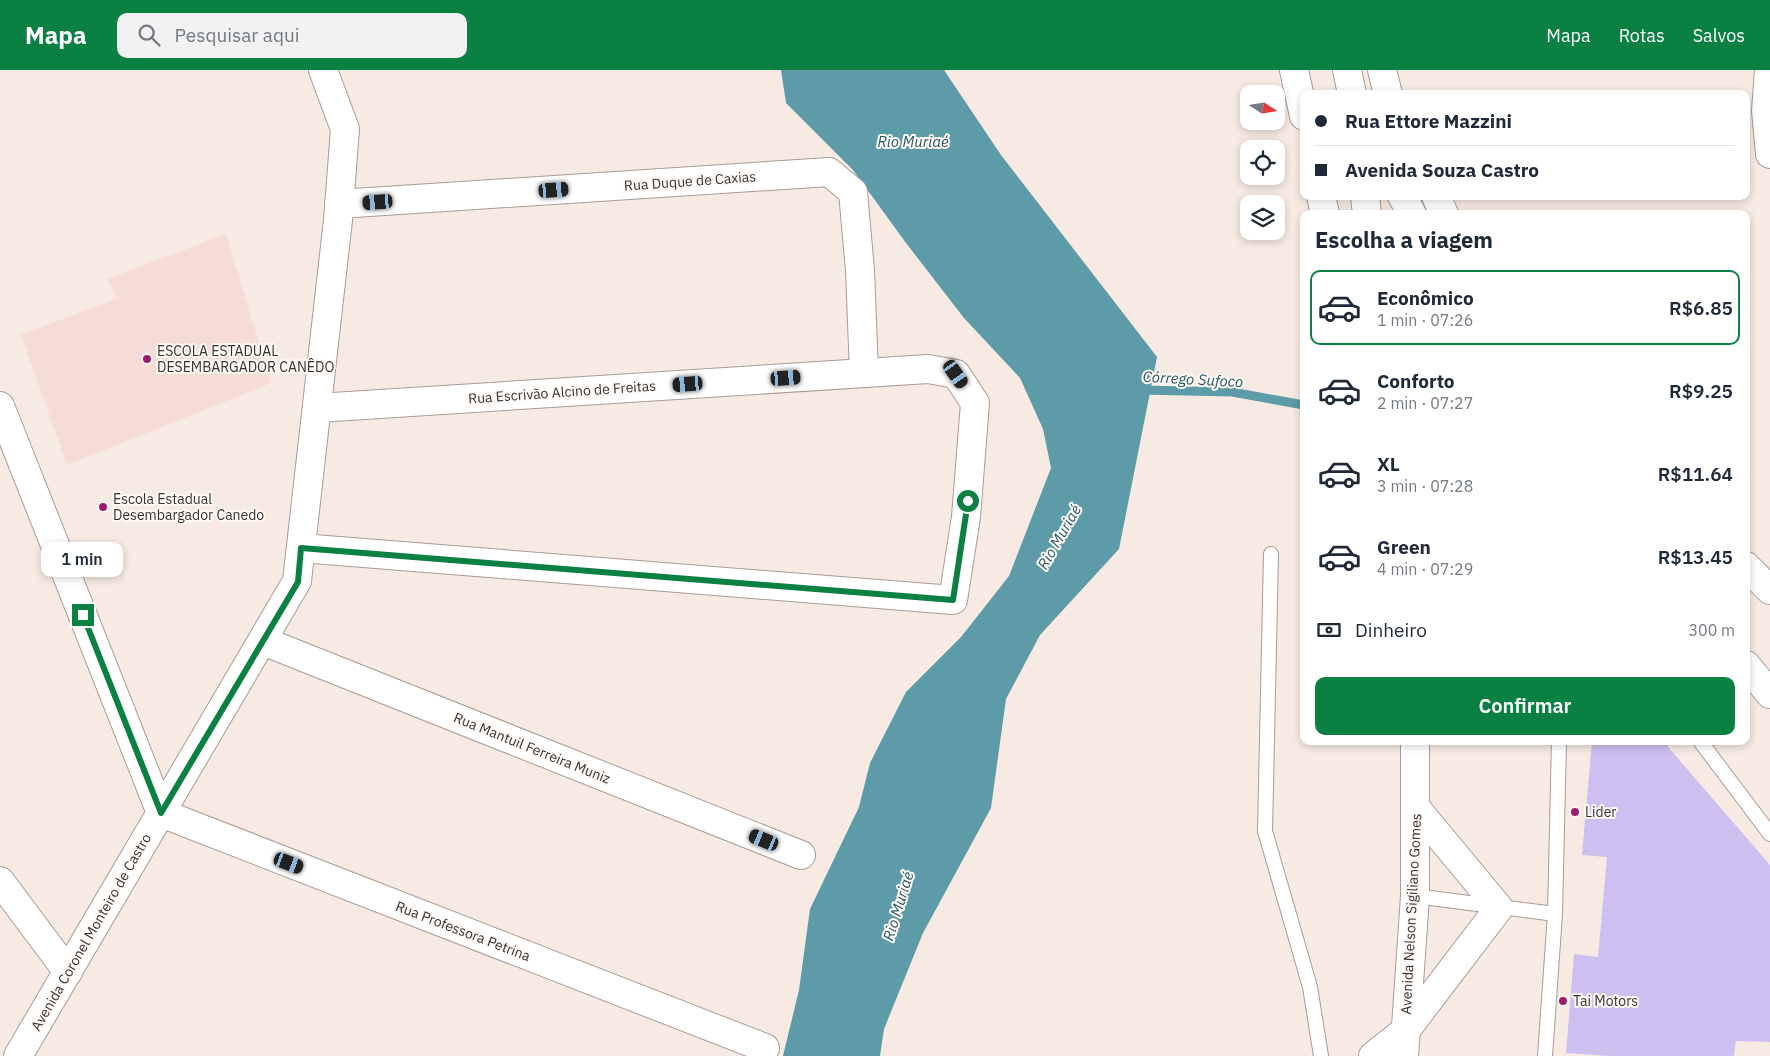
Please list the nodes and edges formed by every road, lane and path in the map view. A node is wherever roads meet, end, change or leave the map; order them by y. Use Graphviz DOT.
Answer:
graph roads {
  1 [pos="323,70"];
  2 [pos="1294,70"];
  3 [pos="1347,70"];
  4 [pos="1382,70"];
  5 [pos="1769,70"];
  6 [pos="1351,90"];
  7 [pos="1387,90"];
  8 [pos="1300,98"];
  9 [pos="1770,154"];
  10 [pos="339,204"];
  11 [pos="864,373"];
  12 [pos="0,406"];
  13 [pos="317,408"];
  14 [pos="301,548"];
  15 [pos="1271,554"];
  16 [pos="1750,570"];
  17 [pos="1770,590"];
  18 [pos="262,641"];
  19 [pos="1750,670"];
  20 [pos="1770,694"];
  21 [pos="1416,745"];
  22 [pos="1559,745"];
  23 [pos="1703,745"];
  24 [pos="1416,808"];
  25 [pos="161,813"];
  26 [pos="1770,834"];
  27 [pos="801,855"];
  28 [pos="0,881"];
  29 [pos="1415,896"];
  30 [pos="1499,908"];
  31 [pos="1555,914"];
  32 [pos="68,972"];
  33 [pos="1405,1043"];
  34 [pos="764,1048"];
  35 [pos="18,1056"];
  36 [pos="1321,1056"];
  37 [pos="1373,1056"];
  38 [pos="1545,1056"];
  1 -- 10 [label="main road, Avenida Coronel Monteiro de Castro"];
  2 -- 8 [label="main road"];
  3 -- 6 [label="main road"];
  4 -- 7 [label="main road"];
  5 -- 9 [label="main road"];
  10 -- 11 [label="main road, Rua Duque de Caxias"];
  10 -- 13 [label="main road, Avenida Coronel Monteiro de Castro"];
  11 -- 13 [label="main road, Rua Escrivão Alcino de Freitas"];
  11 -- 14 [label="main road, Rua Escrivão Alcino de Freitas"];
  12 -- 25 [label="main road"];
  13 -- 14 [label="main road, Avenida Coronel Monteiro de Castro"];
  14 -- 18 [label="main road, Avenida Coronel Monteiro de Castro"];
  15 -- 36 [label="lane"];
  16 -- 17 [label="main road"];
  18 -- 25 [label="main road, Avenida Coronel Monteiro de Castro"];
  18 -- 27 [label="main road, Rua Mantuil Ferreira Muniz"];
  19 -- 20 [label="main road"];
  21 -- 24 [label="main road, Avenida Nelson Sigiliano Gomes"];
  22 -- 31 [label="lane"];
  23 -- 26 [label="lane"];
  24 -- 29 [label="main road, Avenida Nelson Sigiliano Gomes"];
  24 -- 30 [label="main road"];
  25 -- 32 [label="main road, Avenida Coronel Monteiro de Castro"];
  25 -- 34 [label="main road, Rua Professora Petrina"];
  28 -- 32 [label="main road"];
  29 -- 30 [label="lane"];
  29 -- 33 [label="main road, Avenida Nelson Sigiliano Gomes"];
  30 -- 31 [label="lane"];
  30 -- 33 [label="main road"];
  31 -- 38 [label="lane"];
  32 -- 35 [label="main road, Avenida Coronel Monteiro de Castro"];
  33 -- 37 [label="main road"];
}
